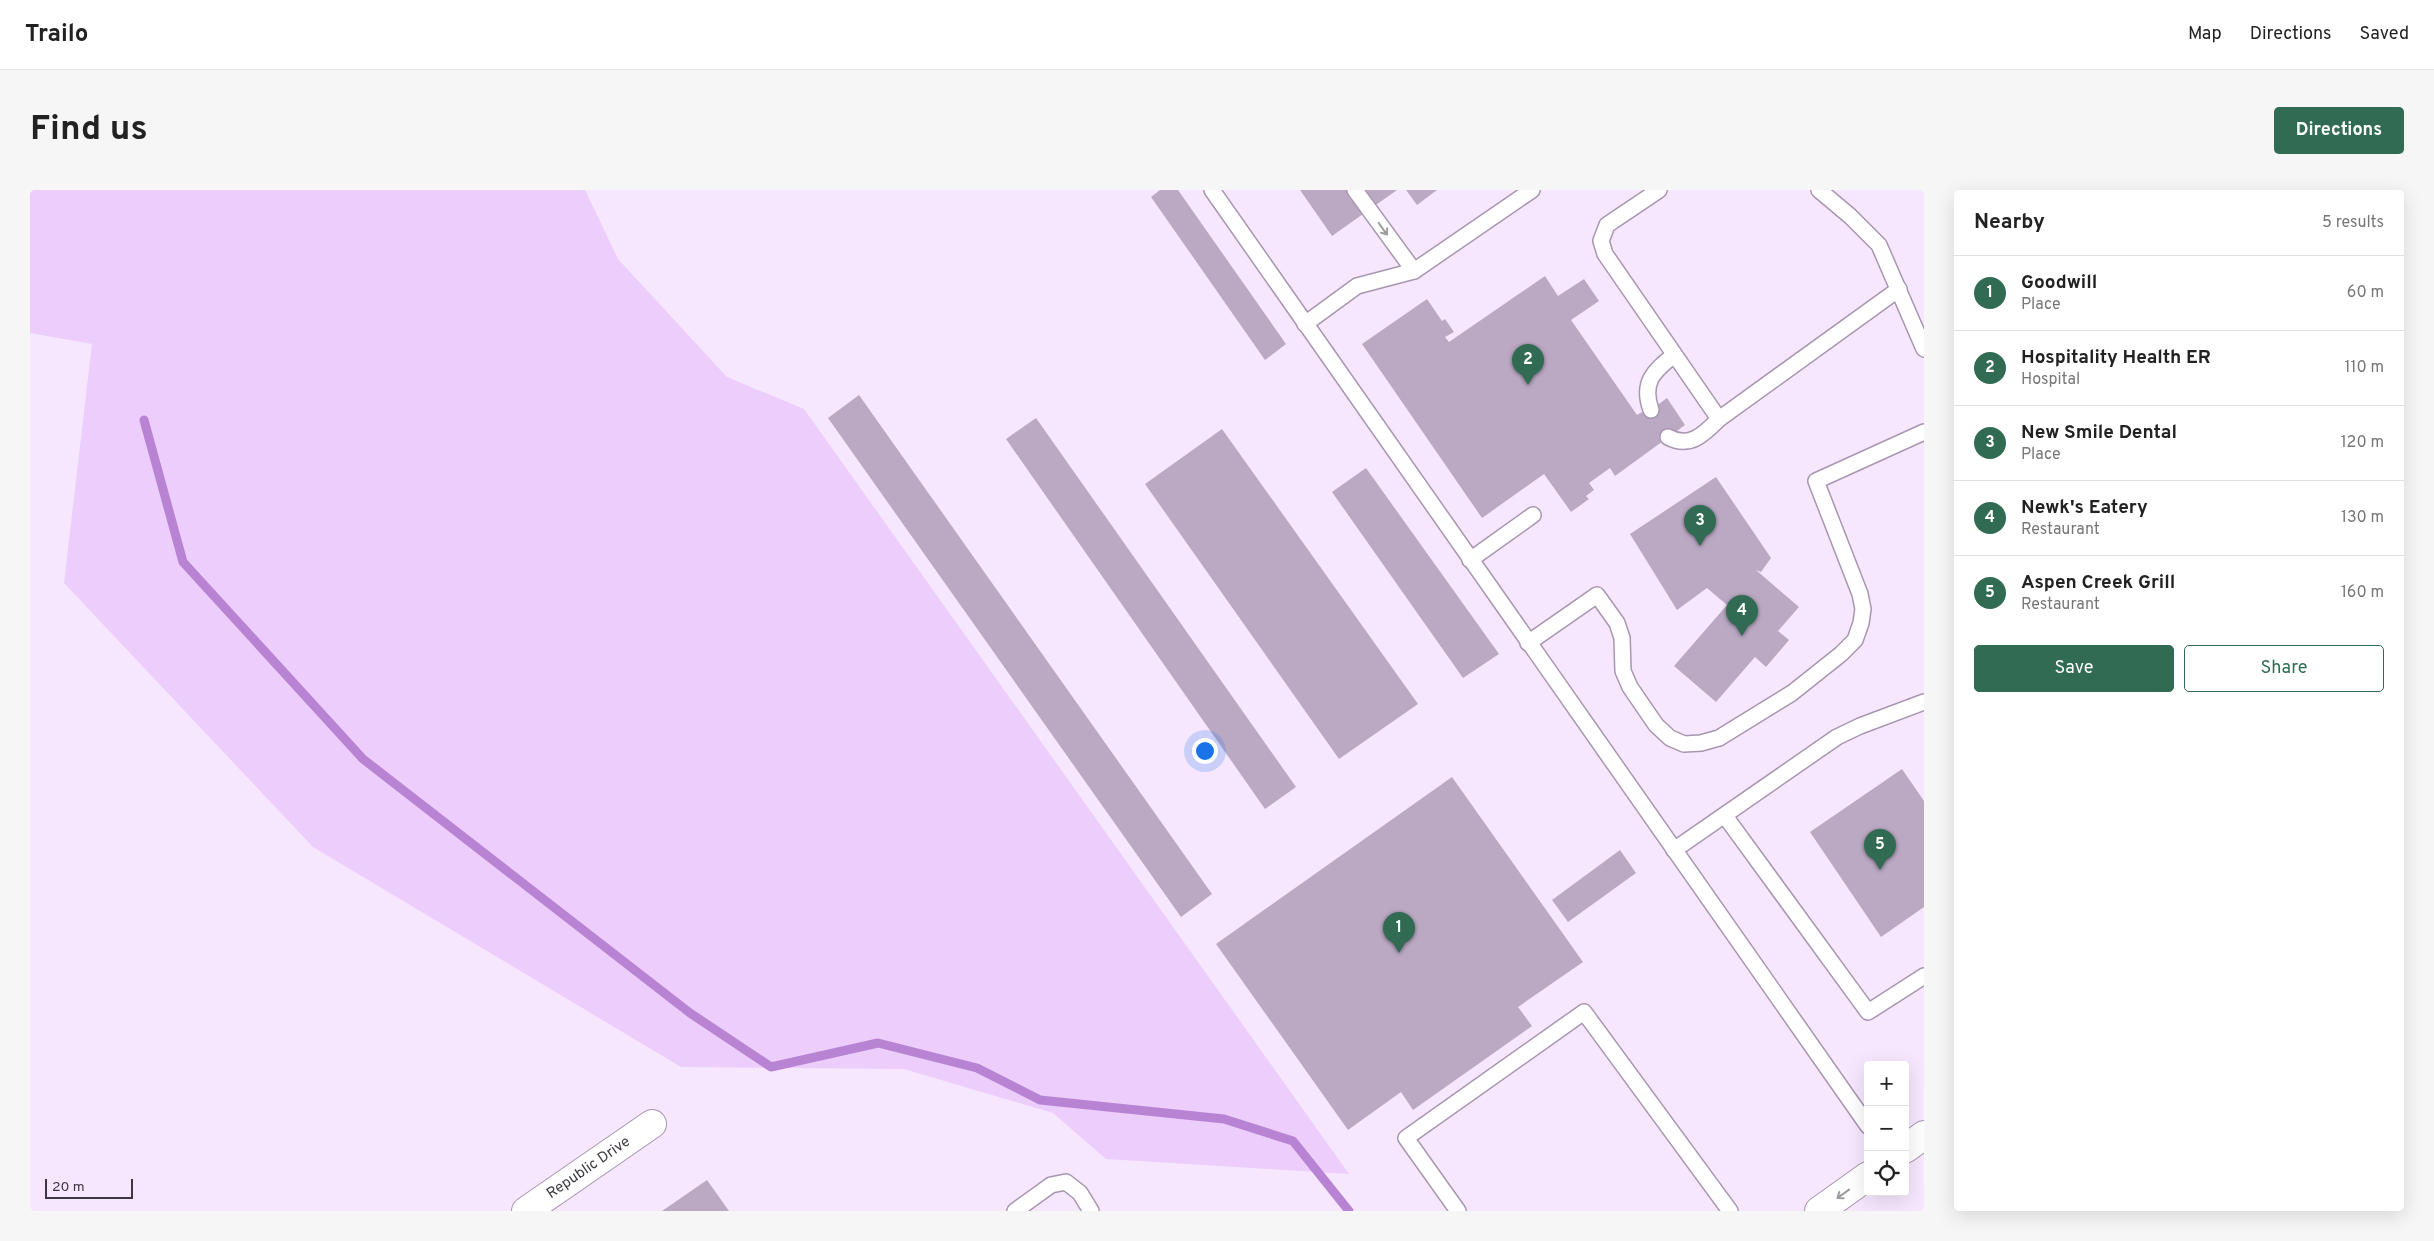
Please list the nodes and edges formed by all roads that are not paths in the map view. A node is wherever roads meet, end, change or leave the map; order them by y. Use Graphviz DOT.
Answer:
graph roads {
  1 [pos="1212,190"];
  2 [pos="1355,190"];
  3 [pos="1532,190"];
  4 [pos="1659,190"];
  5 [pos="1819,190"];
  6 [pos="1414,271"];
  7 [pos="1899,289"];
  8 [pos="1305,324"];
  9 [pos="1924,349"];
  10 [pos="1674,355"];
  11 [pos="1651,410"];
  12 [pos="1719,419"];
  13 [pos="1924,432"];
  14 [pos="1668,437"];
  15 [pos="1533,515"];
  16 [pos="1470,560"];
  17 [pos="1528,643"];
  18 [pos="1924,702"];
  19 [pos="1725,816"];
  20 [pos="1674,850"];
  21 [pos="1924,976"];
  22 [pos="1864,1120"];
  23 [pos="652,1124"];
  24 [pos="1924,1135"];
  25 [pos="1909,1146"];
  26 [pos="1864,1179"];
  27 [pos="526,1211"];
  28 [pos="1015,1211"];
  29 [pos="1091,1211"];
  30 [pos="1458,1211"];
  31 [pos="1730,1211"];
  32 [pos="1819,1211"];
  1 -- 8 [label="lane"];
  2 -- 6 [label="lane, one-way"];
  3 -- 6 [label="lane"];
  4 -- 10 [label="lane"];
  5 -- 7 [label="lane"];
  6 -- 8 [label="lane"];
  7 -- 9 [label="lane"];
  7 -- 12 [label="lane"];
  8 -- 16 [label="lane"];
  10 -- 11 [label="lane"];
  10 -- 12 [label="lane"];
  12 -- 14 [label="lane"];
  13 -- 17 [label="lane"];
  15 -- 16 [label="lane"];
  16 -- 17 [label="lane"];
  17 -- 20 [label="lane"];
  18 -- 19 [label="lane"];
  19 -- 20 [label="lane"];
  19 -- 21 [label="lane"];
  20 -- 22 [label="lane"];
  23 -- 27 [label="main road, Republic Drive"];
  24 -- 25 [label="main road"];
  26 -- 32 [label="main road, one-way"];
  28 -- 29 [label="lane"];
  30 -- 31 [label="lane"];
}
